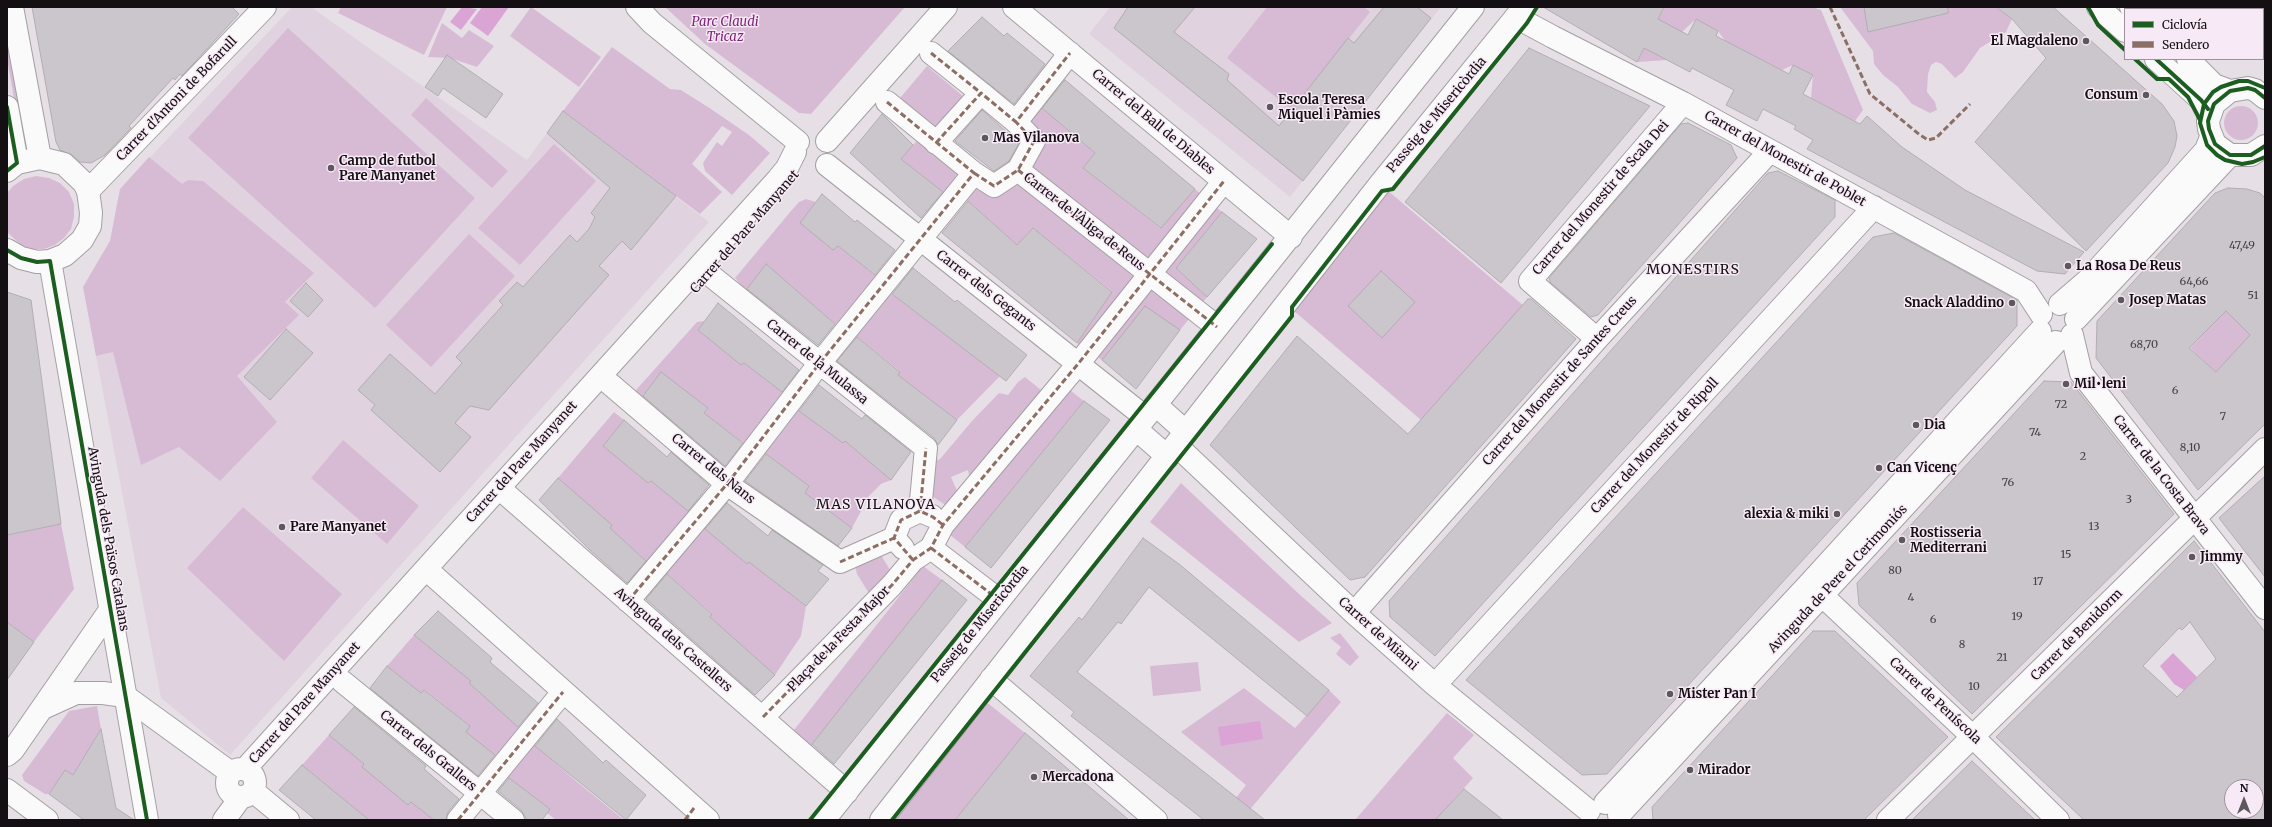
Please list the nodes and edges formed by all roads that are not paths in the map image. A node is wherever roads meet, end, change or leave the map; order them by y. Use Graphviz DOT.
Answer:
graph roads {
  1 [pos="12,7"];
  2 [pos="265,7"];
  3 [pos="636,7"];
  4 [pos="946,7"];
  5 [pos="1014,7"];
  6 [pos="1473,7"];
  7 [pos="2098,7"];
  8 [pos="1522,11"];
  9 [pos="2124,30"];
  10 [pos="930,53"];
  11 [pos="1070,53"];
  12 [pos="2157,60"];
  13 [pos="2189,60"];
  14 [pos="2252,89"];
  15 [pos="981,93"];
  16 [pos="887,102"];
  17 [pos="1683,103"];
  18 [pos="7,107"];
  19 [pos="2210,113"];
  20 [pos="1016,122"];
  21 [pos="2211,137"];
  22 [pos="827,141"];
  23 [pos="936,143"];
  24 [pos="1770,151"];
  25 [pos="798,153"];
  26 [pos="2253,155"];
  27 [pos="40,158"];
  28 [pos="827,165"];
  29 [pos="12,167"];
  30 [pos="1018,170"];
  31 [pos="974,172"];
  32 [pos="1224,181"];
  33 [pos="88,191"];
  34 [pos="1874,207"];
  35 [pos="1291,237"];
  36 [pos="919,238"];
  37 [pos="12,258"];
  38 [pos="50,261"];
  39 [pos="1149,274"];
  40 [pos="710,275"];
  41 [pos="1217,327"];
  42 [pos="2057,328"];
  43 [pos="1596,339"];
  44 [pos="819,364"];
  45 [pos="1078,364"];
  46 [pos="610,384"];
  47 [pos="1145,417"];
  48 [pos="1177,445"];
  49 [pos="2265,449"];
  50 [pos="727,484"];
  51 [pos="504,493"];
  52 [pos="920,511"];
  53 [pos="2195,518"];
  54 [pos="943,525"];
  55 [pos="894,538"];
  56 [pos="931,548"];
  57 [pos="913,560"];
  58 [pos="431,574"];
  59 [pos="1816,590"];
  60 [pos="999,600"];
  61 [pos="628,601"];
  62 [pos="2265,608"];
  63 [pos="110,610"];
  64 [pos="1354,613"];
  65 [pos="991,679"];
  66 [pos="343,682"];
  67 [pos="1435,685"];
  68 [pos="563,692"];
  69 [pos="125,696"];
  70 [pos="43,708"];
  71 [pos="763,717"];
  72 [pos="1973,737"];
  73 [pos="9,755"];
  74 [pos="245,782"];
  75 [pos="9,785"];
  76 [pos="847,792"];
  77 [pos="481,793"];
  78 [pos="1604,814"];
  79 [pos="696,816"];
  80 [pos="47,820"];
  81 [pos="147,820"];
  82 [pos="224,820"];
  83 [pos="288,820"];
  84 [pos="458,820"];
  85 [pos="513,820"];
  86 [pos="824,820"];
  87 [pos="881,820"];
  88 [pos="1156,820"];
  89 [pos="1888,820"];
  90 [pos="2058,820"];
  1 -- 27 [label="street"];
  2 -- 33 [label="street, Carrer d'Antoni de Bofarull"];
  3 -- 25 [label="street"];
  4 -- 22 [label="street"];
  5 -- 11 [label="street, Carrer del Ball de Diables"];
  6 -- 35 [label="street, Passeig de Misericòrdia"];
  7 -- 9 [label="street"];
  8 -- 17 [label="street, Carrer del Monestir de Poblet"];
  8 -- 48 [label="street, Passeig de Misericòrdia"];
  10 -- 15 [label="street"];
  11 -- 20 [label="street"];
  11 -- 32 [label="street, Carrer del Ball de Diables"];
  12 -- 19 [label="street"];
  13 -- 14 [label="street"];
  14 -- 19 [label="street"];
  15 -- 20 [label="street"];
  15 -- 23 [label="street"];
  16 -- 23 [label="street"];
  17 -- 24 [label="street, Carrer del Monestir de Poblet"];
  17 -- 43 [label="street, Carrer del Monestir de Scala Dei"];
  18 -- 29 [label="street"];
  19 -- 21 [label="street"];
  20 -- 30 [label="street"];
  21 -- 26 [label="street"];
  21 -- 42 [label="street"];
  22 -- 25 [label="street"];
  22 -- 28 [label="street"];
  23 -- 31 [label="street"];
  24 -- 34 [label="street, Carrer del Monestir de Poblet"];
  24 -- 43 [label="street, Carrer del Monestir de Santes Creus"];
  25 -- 28 [label="street"];
  25 -- 40 [label="street, Carrer del Pare Manyanet"];
  25 -- 51 [label="street, Carrer del Pare Manyanet"];
  26 -- 42 [label="street, Avinguda de Pere el Cerimoniós"];
  27 -- 29 [label="street"];
  27 -- 33 [label="street"];
  28 -- 36 [label="street, Carrer dels Gegants"];
  30 -- 31 [label="street"];
  30 -- 39 [label="street, Carrer de l'Àliga de Reus"];
  31 -- 36 [label="street"];
  32 -- 35 [label="street, Carrer del Ball de Diables"];
  32 -- 39 [label="street, Carrer de l'Àliga de Reus"];
  33 -- 38 [label="street"];
  34 -- 42 [label="street, Carrer del Monestir de Poblet"];
  34 -- 67 [label="street, Carrer del Monestir de Ripoll"];
  35 -- 41 [label="street, Passeig de Misericòrdia"];
  36 -- 44 [label="street"];
  36 -- 45 [label="street, Carrer dels Gegants"];
  37 -- 38 [label="street"];
  38 -- 63 [label="street, Avinguda dels Països Catalans"];
  39 -- 41 [label="street, Carrer de l'Àliga de Reus"];
  39 -- 45 [label="street, Carrer de l'Àliga de Reus"];
  40 -- 44 [label="street, Carrer de la Mulassa"];
  40 -- 46 [label="street, Carrer del Pare Manyanet"];
  41 -- 47 [label="street, Passeig de Misericòrdia"];
  42 -- 53 [label="street, Carrer de la Costa Brava"];
  42 -- 59 [label="street, Avinguda de Pere el Cerimoniós"];
  43 -- 64 [label="street, Carrer del Monestir de Santes Creus"];
  44 -- 50 [label="street"];
  44 -- 52 [label="street, Carrer de la Mulassa"];
  45 -- 47 [label="street, Carrer dels Gegants"];
  45 -- 54 [label="street, Plaça de la Festa Major"];
  46 -- 50 [label="street, Carrer dels Nans"];
  46 -- 51 [label="street, Carrer del Pare Manyanet"];
  47 -- 48 [label="street"];
  47 -- 48 [label="street"];
  47 -- 60 [label="street, Passeig de Misericòrdia"];
  48 -- 64 [label="street, Carrer de Miami"];
  48 -- 65 [label="street, Passeig de Misericòrdia"];
  49 -- 53 [label="street, Carrer de Benidorm"];
  50 -- 55 [label="street, Carrer dels Nans"];
  50 -- 61 [label="street"];
  51 -- 58 [label="street, Carrer del Pare Manyanet"];
  51 -- 61 [label="street, Avinguda dels Castellers"];
  52 -- 54 [label="street"];
  52 -- 55 [label="street"];
  53 -- 62 [label="street, Carrer de la Costa Brava"];
  53 -- 72 [label="street, Carrer de Benidorm"];
  54 -- 56 [label="street, Plaça de la Festa Major"];
  55 -- 57 [label="street"];
  56 -- 57 [label="street, Plaça de la Festa Major"];
  56 -- 60 [label="street"];
  57 -- 71 [label="street, Plaça de la Festa Major"];
  58 -- 66 [label="street, Carrer del Pare Manyanet"];
  58 -- 68 [label="street"];
  58 -- 74 [label="street, Carrer del Pare Manyanet"];
  59 -- 72 [label="street, Carrer de Peníscola"];
  59 -- 78 [label="street, Avinguda de Pere el Cerimoniós"];
  60 -- 76 [label="street, Passeig de Misericòrdia"];
  61 -- 71 [label="street, Avinguda dels Castellers"];
  63 -- 69 [label="street, Avinguda dels Països Catalans"];
  63 -- 70 [label="street"];
  64 -- 67 [label="street, Carrer de Miami"];
  65 -- 87 [label="street, Passeig de Misericòrdia"];
  65 -- 88 [label="street"];
  66 -- 74 [label="street, Carrer del Pare Manyanet"];
  66 -- 77 [label="street, Carrer dels Grallers"];
  67 -- 78 [label="street, Carrer de Miami"];
  68 -- 77 [label="street"];
  68 -- 79 [label="street"];
  69 -- 70 [label="street"];
  69 -- 74 [label="street"];
  69 -- 81 [label="street, Avinguda dels Països Catalans"];
  70 -- 73 [label="street"];
  71 -- 76 [label="street, Avinguda dels Castellers"];
  72 -- 89 [label="street, Carrer de Benidorm"];
  72 -- 90 [label="street, Carrer de Peníscola"];
  73 -- 75 [label="street"];
  74 -- 82 [label="street, Carrer del Pare Manyanet"];
  74 -- 83 [label="street"];
  75 -- 80 [label="street"];
  76 -- 86 [label="street, Passeig de Misericòrdia"];
  77 -- 84 [label="street"];
  77 -- 85 [label="street, Carrer dels Grallers"];
}
